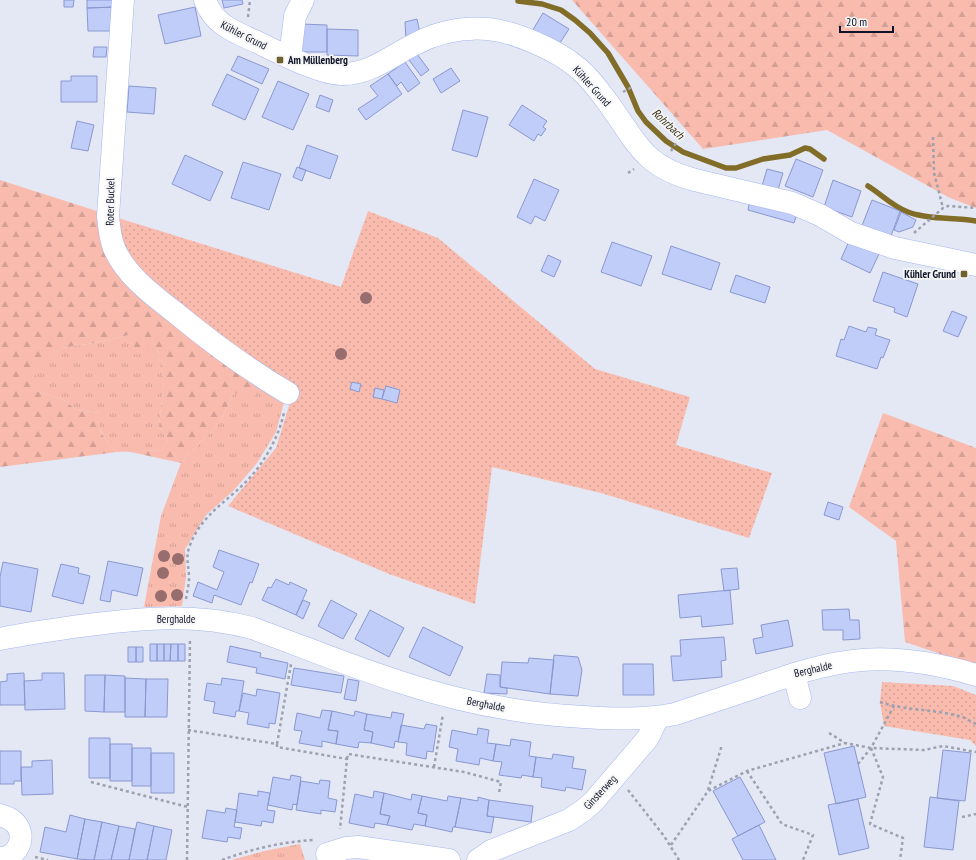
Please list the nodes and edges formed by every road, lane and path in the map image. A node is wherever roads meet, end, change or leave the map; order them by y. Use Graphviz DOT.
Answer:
graph roads {
  1 [pos="123,0"];
  2 [pos="204,0"];
  3 [pos="303,0"];
  4 [pos="290,57"];
  5 [pos="632,87"];
  6 [pos="624,91"];
  7 [pos="933,137"];
  8 [pos="676,143"];
  9 [pos="671,150"];
  10 [pos="943,208"];
  11 [pos="976,208"];
  12 [pos="922,227"];
  13 [pos="976,265"];
  14 [pos="287,399"];
  15 [pos="187,591"];
  16 [pos="190,618"];
  17 [pos="0,638"];
  18 [pos="294,644"];
  19 [pos="794,674"];
  20 [pos="976,674"];
  21 [pos="446,696"];
  22 [pos="800,698"];
  23 [pos="880,702"];
  24 [pos="894,706"];
  25 [pos="658,717"];
  26 [pos="976,724"];
  27 [pos="188,730"];
  28 [pos="829,733"];
  29 [pos="845,743"];
  30 [pos="277,744"];
  31 [pos="722,745"];
  32 [pos="871,748"];
  33 [pos="976,752"];
  34 [pos="347,759"];
  35 [pos="858,764"];
  36 [pos="434,767"];
  37 [pos="747,771"];
  38 [pos="91,782"];
  39 [pos="626,788"];
  40 [pos="708,791"];
  41 [pos="499,793"];
  42 [pos="188,807"];
  43 [pos="976,814"];
  44 [pos="0,815"];
  45 [pos="962,817"];
  46 [pos="330,844"];
  47 [pos="671,845"];
  48 [pos="0,858"];
  49 [pos="187,860"];
  50 [pos="222,860"];
  51 [pos="449,860"];
  52 [pos="478,860"];
  53 [pos="679,860"];
  54 [pos="803,860"];
  55 [pos="900,860"];
  1 -- 14 [label="street, Roter Buckel"];
  2 -- 4 [label="street, Kühler Grund"];
  3 -- 4 [label="street"];
  4 -- 13 [label="street, Kühler Grund"];
  5 -- 6 [label="path"];
  7 -- 10 [label="path"];
  8 -- 9 [label="path"];
  10 -- 11 [label="path"];
  10 -- 12 [label="path"];
  14 -- 15 [label="path"];
  16 -- 17 [label="street, Berghalde"];
  16 -- 18 [label="street, Berghalde"];
  16 -- 27 [label="path"];
  18 -- 21 [label="street, Berghalde"];
  18 -- 30 [label="path"];
  19 -- 20 [label="street, Berghalde"];
  19 -- 22 [label="street"];
  19 -- 25 [label="street, Berghalde"];
  21 -- 25 [label="street, Berghalde"];
  21 -- 36 [label="path"];
  23 -- 24 [label="path"];
  24 -- 26 [label="path"];
  24 -- 32 [label="path"];
  25 -- 52 [label="street, Ginsterweg"];
  27 -- 30 [label="path"];
  27 -- 42 [label="path"];
  28 -- 29 [label="path"];
  29 -- 32 [label="path"];
  29 -- 37 [label="path"];
  30 -- 34 [label="path"];
  31 -- 40 [label="path"];
  32 -- 33 [label="path"];
  32 -- 35 [label="path"];
  32 -- 55 [label="path"];
  34 -- 36 [label="path"];
  34 -- 46 [label="path"];
  36 -- 41 [label="path"];
  37 -- 40 [label="path"];
  37 -- 54 [label="path"];
  38 -- 42 [label="path"];
  39 -- 47 [label="path"];
  40 -- 47 [label="path"];
  42 -- 49 [label="path"];
  43 -- 45 [label="path"];
  44 -- 48 [label="street"];
  46 -- 50 [label="path"];
  46 -- 51 [label="street"];
  47 -- 53 [label="path"];
}
